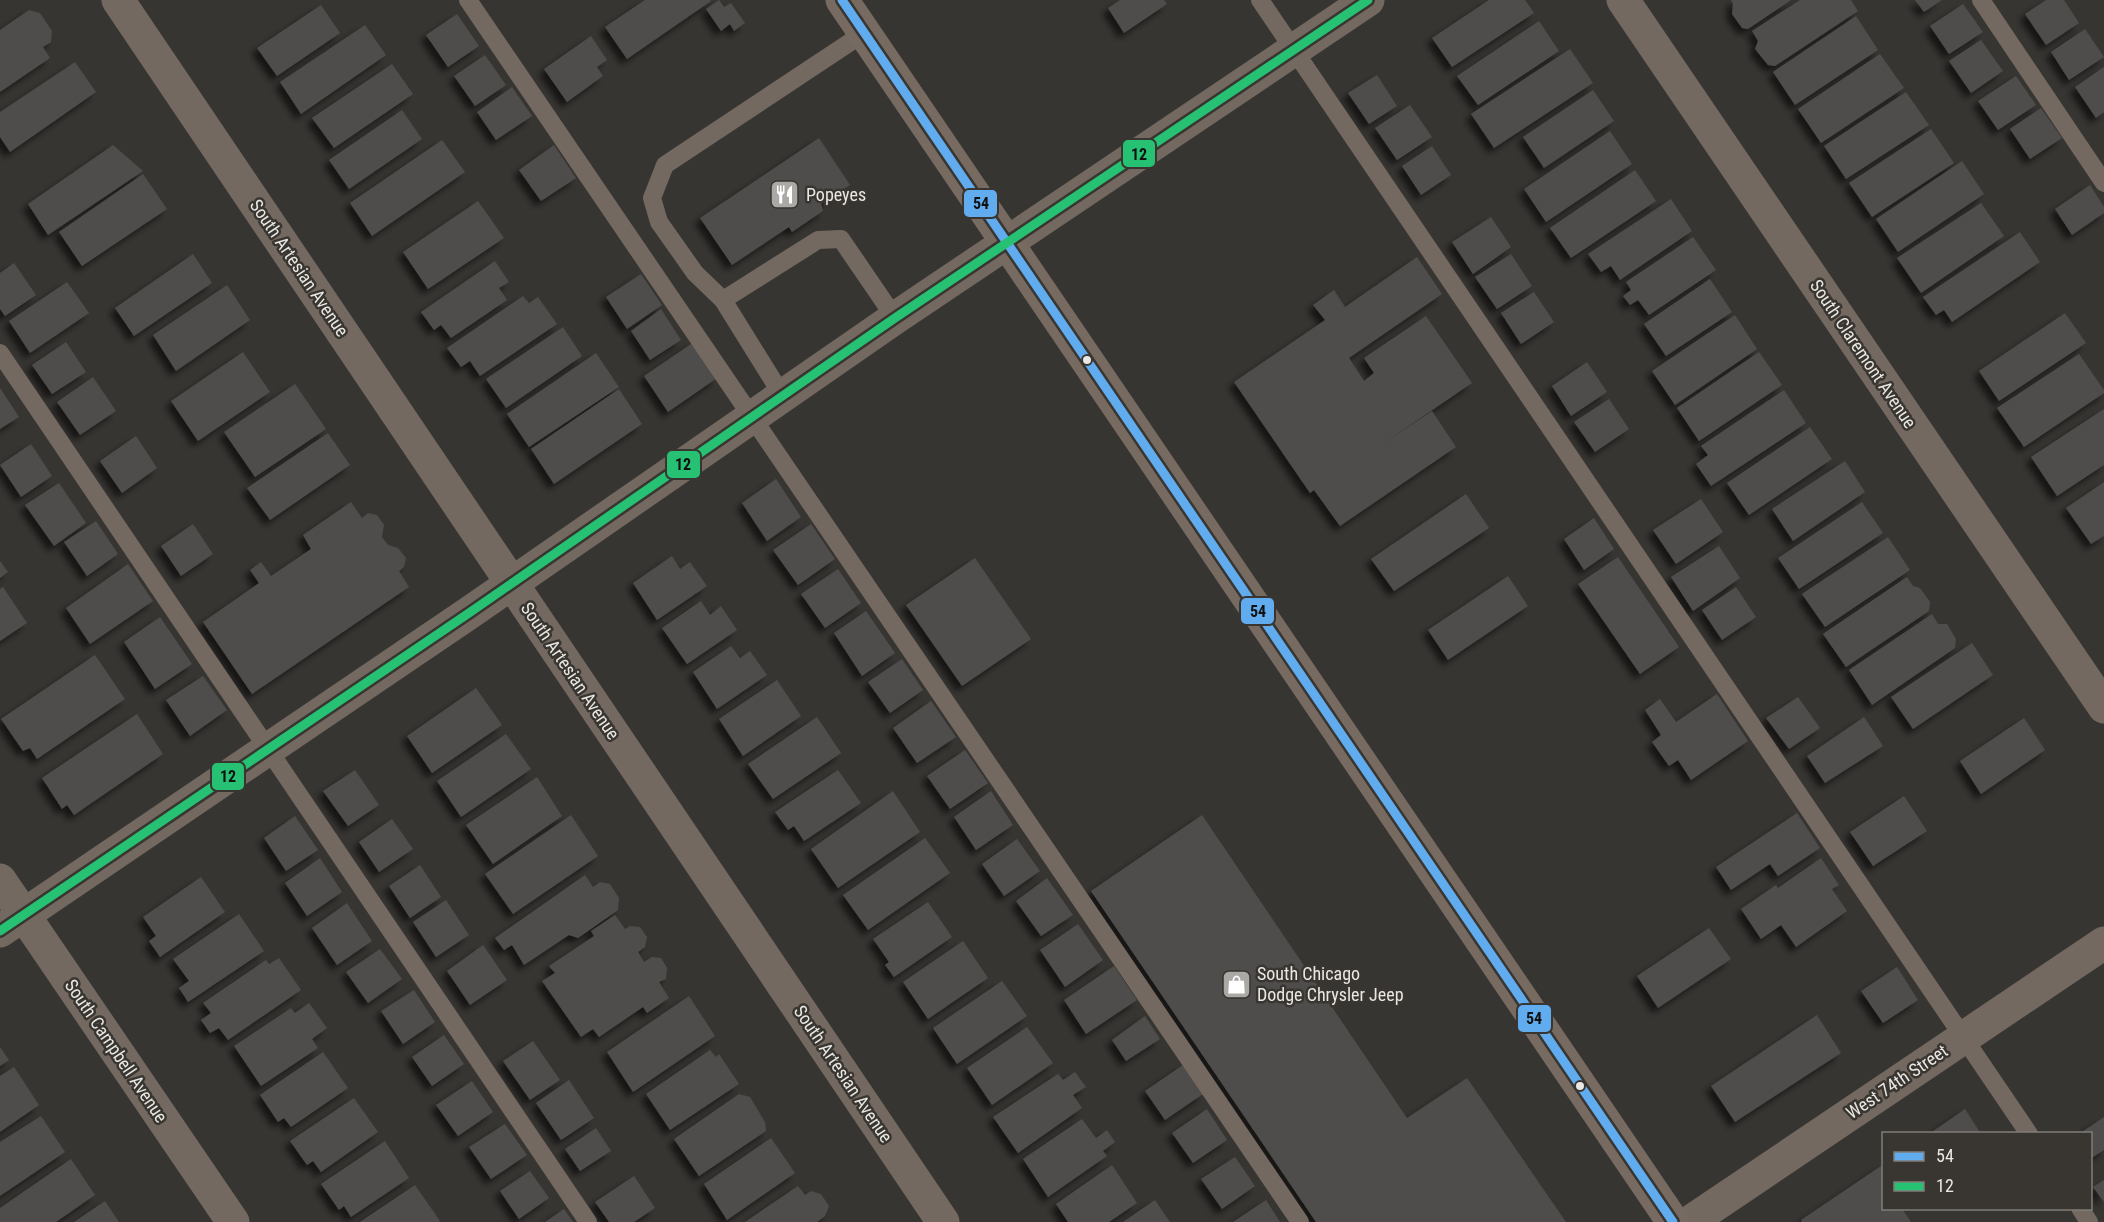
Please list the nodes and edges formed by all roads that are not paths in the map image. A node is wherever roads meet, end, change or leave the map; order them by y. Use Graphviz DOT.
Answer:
graph roads {
  1 [pos="118,0"];
  2 [pos="468,0"];
  3 [pos="842,0"];
  4 [pos="1260,0"];
  5 [pos="1368,0"];
  6 [pos="1623,0"];
  7 [pos="1981,0"];
  8 [pos="864,33"];
  9 [pos="1294,50"];
  10 [pos="2104,183"];
  11 [pos="1005,243"];
  12 [pos="723,300"];
  13 [pos="895,318"];
  14 [pos="0,353"];
  15 [pos="782,394"];
  16 [pos="751,416"];
  17 [pos="511,584"];
  18 [pos="2104,707"];
  19 [pos="268,749"];
  20 [pos="0,880"];
  21 [pos="12,923"];
  22 [pos="2104,943"];
  23 [pos="1964,1037"];
  24 [pos="2028,1132"];
  25 [pos="233,1222"];
  26 [pos="588,1222"];
  27 [pos="943,1222"];
  28 [pos="1300,1222"];
  29 [pos="1673,1222"];
  30 [pos="1690,1222"];
  1 -- 17 [label="street, South Artesian Avenue"];
  2 -- 16 [label="lane"];
  3 -- 8 [label="main road"];
  4 -- 9 [label="lane"];
  5 -- 9 [label="street"];
  6 -- 18 [label="street, South Claremont Avenue"];
  7 -- 10 [label="lane"];
  8 -- 11 [label="main road"];
  8 -- 12 [label="lane"];
  9 -- 11 [label="street"];
  9 -- 23 [label="lane"];
  11 -- 13 [label="street"];
  11 -- 29 [label="main road"];
  12 -- 13 [label="lane"];
  12 -- 15 [label="lane"];
  13 -- 15 [label="street"];
  14 -- 19 [label="lane"];
  15 -- 16 [label="street"];
  16 -- 17 [label="street"];
  16 -- 28 [label="lane"];
  17 -- 19 [label="street"];
  17 -- 27 [label="street, South Artesian Avenue"];
  19 -- 21 [label="street"];
  19 -- 26 [label="lane"];
  20 -- 21 [label="street, South Campbell Avenue"];
  21 -- 25 [label="street, South Campbell Avenue"];
  22 -- 23 [label="street, West 74th Street"];
  23 -- 24 [label="lane"];
  23 -- 30 [label="street, West 74th Street"];
}
